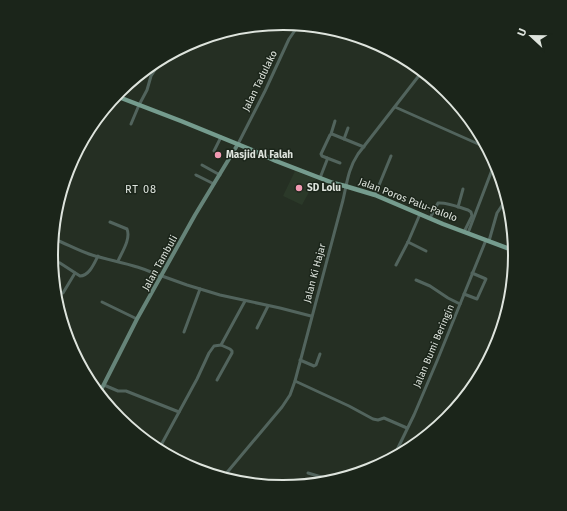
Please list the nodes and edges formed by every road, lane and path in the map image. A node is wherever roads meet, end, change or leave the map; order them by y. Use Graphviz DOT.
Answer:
graph roads {
  1 [pos="295,30"];
  2 [pos="154,71"];
  3 [pos="419,76"];
  4 [pos="122,98"];
  5 [pos="139,105"];
  6 [pos="395,107"];
  7 [pos="335,121"];
  8 [pos="131,124"];
  9 [pos="348,128"];
  10 [pos="331,134"];
  11 [pos="222,138"];
  12 [pos="344,139"];
  13 [pos="238,144"];
  14 [pos="480,145"];
  15 [pos="364,147"];
  16 [pos="214,151"];
  17 [pos="391,156"];
  18 [pos="327,158"];
  19 [pos="340,163"];
  20 [pos="202,165"];
  21 [pos="492,169"];
  22 [pos="196,175"];
  23 [pos="220,175"];
  24 [pos="320,178"];
  25 [pos="214,184"];
  26 [pos="346,186"];
  27 [pos="463,189"];
  28 [pos="375,195"];
  29 [pos="503,204"];
  30 [pos="458,207"];
  31 [pos="420,214"];
  32 [pos="430,218"];
  33 [pos="110,222"];
  34 [pos="466,233"];
  35 [pos="58,240"];
  36 [pos="488,240"];
  37 [pos="408,242"];
  38 [pos="509,249"];
  39 [pos="426,251"];
  40 [pos="98,256"];
  41 [pos="118,261"];
  42 [pos="58,262"];
  43 [pos="396,265"];
  44 [pos="75,273"];
  45 [pos="472,273"];
  46 [pos="161,277"];
  47 [pos="416,280"];
  48 [pos="200,289"];
  49 [pos="63,293"];
  50 [pos="464,294"];
  51 [pos="245,301"];
  52 [pos="102,302"];
  53 [pos="460,304"];
  54 [pos="268,306"];
  55 [pos="311,316"];
  56 [pos="137,319"];
  57 [pos="257,328"];
  58 [pos="184,332"];
  59 [pos="221,345"];
  60 [pos="320,354"];
  61 [pos="300,360"];
  62 [pos="217,380"];
  63 [pos="294,381"];
  64 [pos="104,385"];
  65 [pos="102,389"];
  66 [pos="179,412"];
  67 [pos="407,428"];
  68 [pos="161,445"];
  69 [pos="396,451"];
  70 [pos="226,473"];
  71 [pos="308,473"];
  72 [pos="323,478"];
  1 -- 13 [label="street, Jalan Tadulako"];
  2 -- 5 [label="street"];
  3 -- 6 [label="street, Jalan Ki Hajar"];
  4 -- 5 [label="main road, Jalan Poros Palu-Palolo"];
  5 -- 8 [label="street"];
  5 -- 11 [label="main road, Jalan Poros Palu-Palolo"];
  6 -- 14 [label="street"];
  6 -- 15 [label="street, Jalan Ki Hajar"];
  7 -- 10 [label="street"];
  9 -- 12 [label="street"];
  10 -- 12 [label="street"];
  10 -- 18 [label="street"];
  11 -- 13 [label="main road, Jalan Poros Palu-Palolo"];
  11 -- 16 [label="street"];
  12 -- 15 [label="street"];
  13 -- 23 [label="street, Jalan Tambuli"];
  13 -- 24 [label="main road, Jalan Poros Palu-Palolo"];
  15 -- 26 [label="street, Jalan Ki Hajar"];
  17 -- 28 [label="street"];
  18 -- 19 [label="street"];
  18 -- 24 [label="street"];
  20 -- 23 [label="street"];
  21 -- 34 [label="street"];
  22 -- 25 [label="street"];
  23 -- 25 [label="street, Jalan Tambuli"];
  24 -- 26 [label="main road, Jalan Poros Palu-Palolo"];
  25 -- 46 [label="street, Jalan Tambuli"];
  26 -- 28 [label="main road, Jalan Poros Palu-Palolo"];
  26 -- 55 [label="street, Jalan Ki Hajar"];
  27 -- 30 [label="street"];
  28 -- 31 [label="main road, Jalan Poros Palu-Palolo"];
  29 -- 36 [label="street, Jalan Bumi Beringin"];
  30 -- 32 [label="street"];
  30 -- 34 [label="street"];
  31 -- 32 [label="main road, Jalan Poros Palu-Palolo"];
  31 -- 37 [label="street"];
  32 -- 34 [label="main road, Jalan Poros Palu-Palolo"];
  33 -- 41 [label="street"];
  34 -- 36 [label="main road, Jalan Poros Palu-Palolo"];
  35 -- 40 [label="street"];
  36 -- 38 [label="main road, Jalan Poros Palu-Palolo"];
  36 -- 45 [label="street, Jalan Bumi Beringin"];
  37 -- 39 [label="street"];
  37 -- 43 [label="street"];
  40 -- 41 [label="street"];
  40 -- 44 [label="street"];
  41 -- 46 [label="street"];
  42 -- 44 [label="street"];
  44 -- 49 [label="street"];
  45 -- 50 [label="street, Jalan Bumi Beringin"];
  45 -- 50 [label="street"];
  46 -- 48 [label="street"];
  46 -- 56 [label="street, Jalan Tambuli"];
  47 -- 53 [label="street"];
  48 -- 51 [label="street"];
  48 -- 58 [label="street"];
  50 -- 53 [label="street, Jalan Bumi Beringin"];
  51 -- 54 [label="street"];
  51 -- 59 [label="street"];
  52 -- 56 [label="street"];
  53 -- 67 [label="street, Jalan Bumi Beringin"];
  54 -- 55 [label="street"];
  54 -- 57 [label="street"];
  55 -- 61 [label="street, Jalan Ki Hajar"];
  56 -- 64 [label="street, Jalan Tambuli"];
  59 -- 62 [label="street"];
  59 -- 66 [label="street"];
  60 -- 61 [label="street"];
  61 -- 63 [label="street, Jalan Ki Hajar"];
  63 -- 67 [label="street"];
  63 -- 70 [label="street, Jalan Ki Hajar"];
  64 -- 65 [label="street, Jalan Tambuli"];
  64 -- 66 [label="street"];
  66 -- 68 [label="street"];
  67 -- 69 [label="street, Jalan Bumi Beringin"];
  71 -- 72 [label="street"];
}
